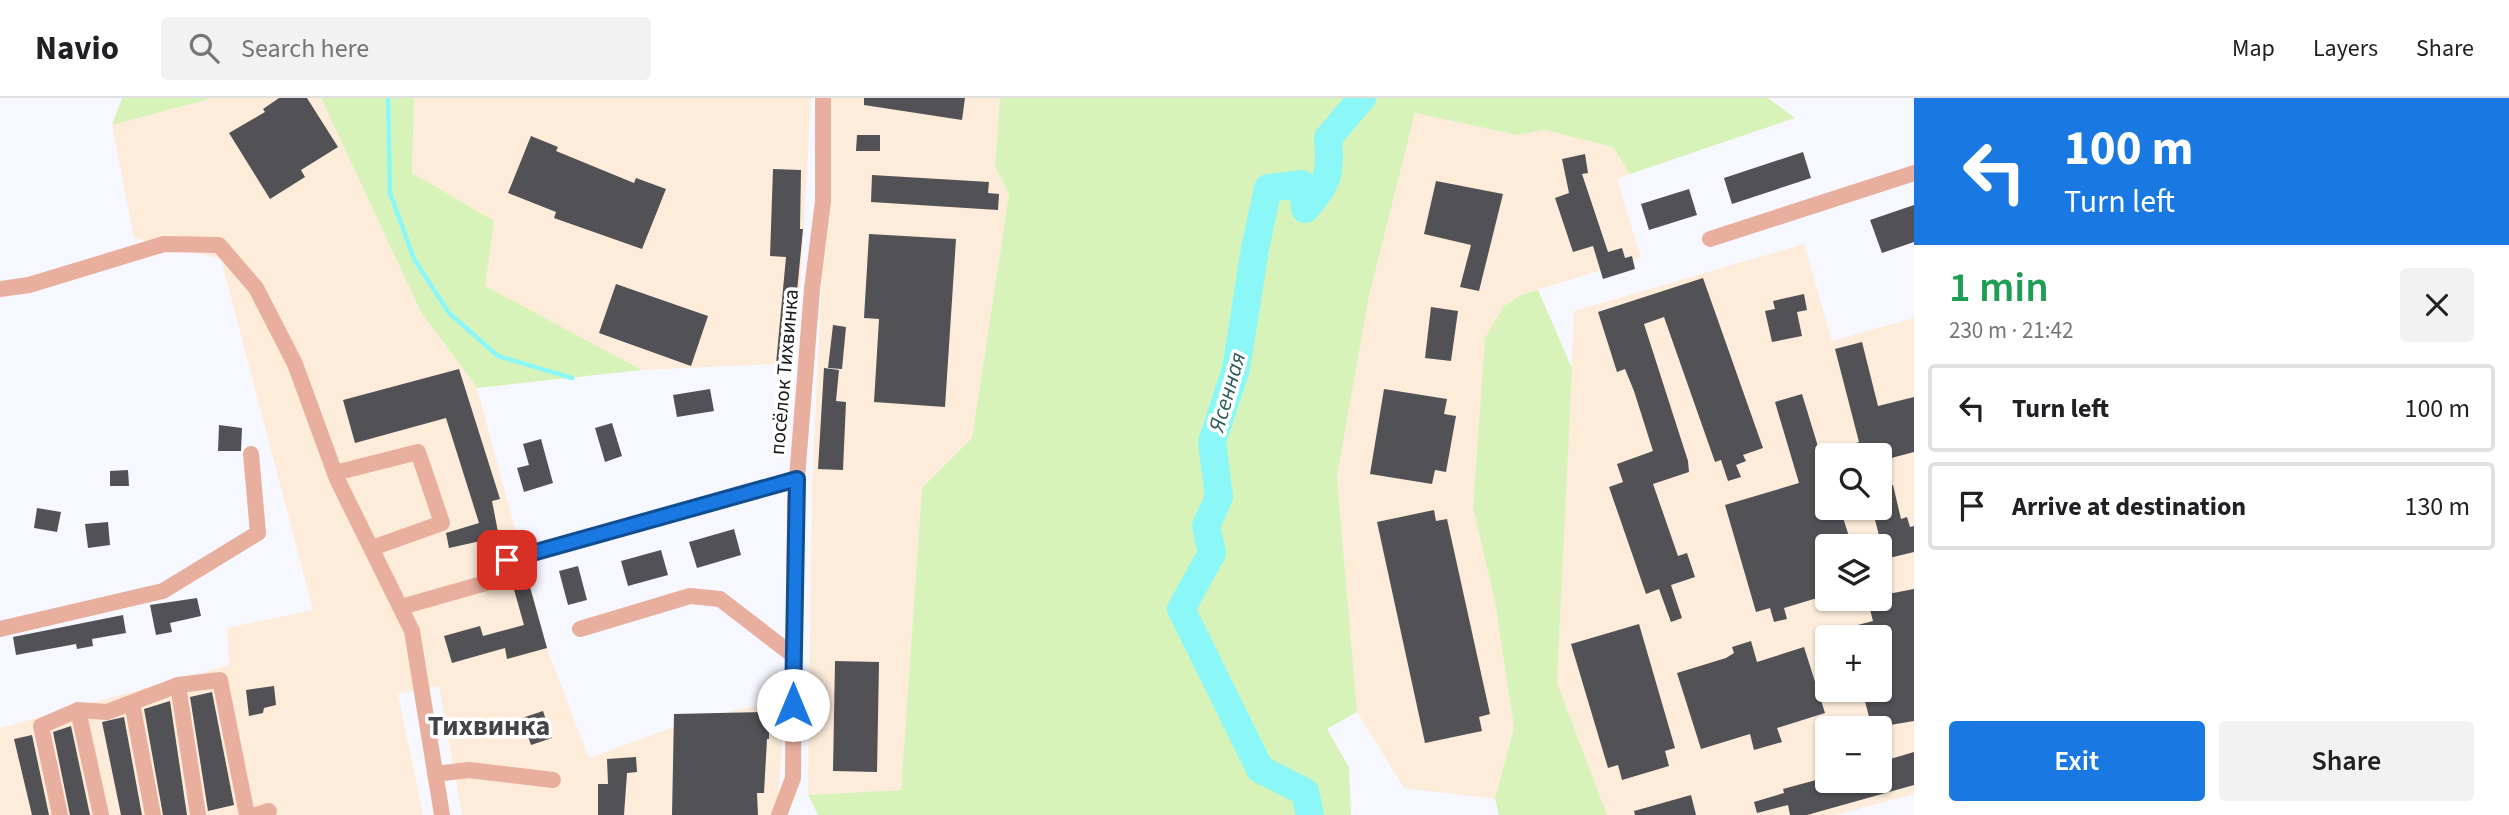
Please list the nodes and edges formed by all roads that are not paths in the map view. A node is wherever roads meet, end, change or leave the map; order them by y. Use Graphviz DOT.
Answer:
graph roads {
  1 [pos="823,98"];
  2 [pos="1914,173"];
  3 [pos="1710,239"];
  4 [pos="0,289"];
  5 [pos="251,453"];
  6 [pos="335,472"];
  7 [pos="797,479"];
  8 [pos="372,548"];
  9 [pos="401,607"];
  10 [pos="0,629"];
  11 [pos="580,629"];
  12 [pos="794,656"];
  13 [pos="178,685"];
  14 [pos="132,703"];
  15 [pos="78,710"];
  16 [pos="435,775"];
  17 [pos="553,780"];
  18 [pos="60,815"];
  19 [pos="101,815"];
  20 [pos="153,815"];
  21 [pos="198,815"];
  22 [pos="247,815"];
  23 [pos="442,815"];
  24 [pos="779,815"];
  1 -- 7 [label="street, посёлок Тихвинка"];
  2 -- 3 [label="street"];
  4 -- 6 [label="street"];
  5 -- 10 [label="street"];
  6 -- 8 [label="street"];
  6 -- 8 [label="street"];
  7 -- 9 [label="street"];
  7 -- 12 [label="street, посёлок Тихвинка"];
  8 -- 9 [label="street"];
  9 -- 16 [label="street"];
  11 -- 12 [label="street"];
  12 -- 24 [label="street, посёлок Тихвинка"];
  13 -- 14 [label="street"];
  13 -- 21 [label="street"];
  13 -- 22 [label="street"];
  14 -- 15 [label="street"];
  14 -- 20 [label="street"];
  15 -- 18 [label="street"];
  15 -- 19 [label="street"];
  16 -- 17 [label="street"];
  16 -- 23 [label="street"];
}
